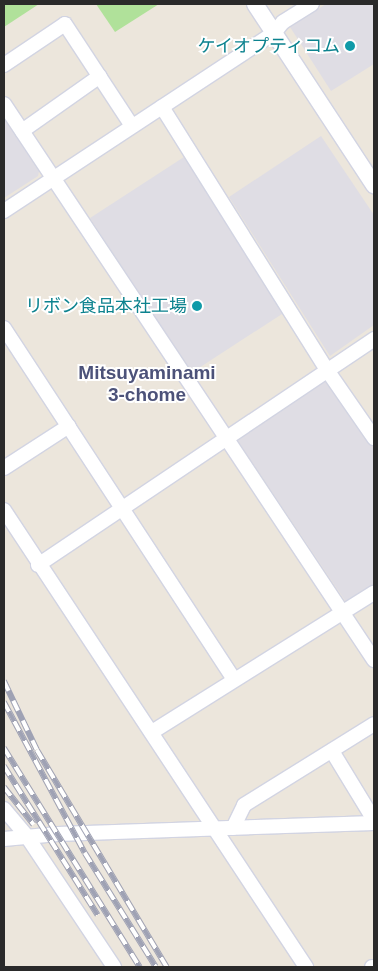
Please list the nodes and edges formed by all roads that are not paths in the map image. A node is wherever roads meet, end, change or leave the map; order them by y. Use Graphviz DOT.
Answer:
graph roads {
  1 [pos="255,4"];
  2 [pos="312,4"];
  3 [pos="274,33"];
  4 [pos="4,65"];
  5 [pos="100,76"];
  6 [pos="4,104"];
  7 [pos="162,107"];
  8 [pos="132,126"];
  9 [pos="22,131"];
  10 [pos="54,177"];
  11 [pos="374,185"];
  12 [pos="4,211"];
  13 [pos="4,328"];
  14 [pos="374,339"];
  15 [pos="327,370"];
  16 [pos="69,426"];
  17 [pos="227,436"];
  18 [pos="374,438"];
  19 [pos="4,468"];
  20 [pos="123,508"];
  21 [pos="4,510"];
  22 [pos="38,565"];
  23 [pos="374,593"];
  24 [pos="345,611"];
  25 [pos="374,660"];
  26 [pos="234,680"];
  27 [pos="374,724"];
  28 [pos="152,732"];
  29 [pos="332,750"];
  30 [pos="4,809"];
  31 [pos="374,822"];
  32 [pos="215,828"];
  33 [pos="233,828"];
  34 [pos="28,838"];
  35 [pos="4,839"];
  36 [pos="303,966"];
  37 [pos="114,967"];
  1 -- 3 [label="street"];
  2 -- 3 [label="street"];
  3 -- 7 [label="street"];
  3 -- 11 [label="street"];
  4 -- 5 [label="street"];
  5 -- 8 [label="street"];
  5 -- 9 [label="street"];
  6 -- 9 [label="street"];
  7 -- 8 [label="street"];
  7 -- 15 [label="street"];
  8 -- 10 [label="street"];
  9 -- 10 [label="street"];
  10 -- 12 [label="street"];
  10 -- 17 [label="street"];
  13 -- 16 [label="street"];
  14 -- 15 [label="street"];
  15 -- 17 [label="street"];
  15 -- 18 [label="street"];
  16 -- 19 [label="street"];
  16 -- 20 [label="street"];
  17 -- 20 [label="street"];
  17 -- 24 [label="street"];
  20 -- 22 [label="street"];
  20 -- 26 [label="street"];
  21 -- 22 [label="street"];
  22 -- 28 [label="street"];
  23 -- 24 [label="street"];
  24 -- 25 [label="street"];
  24 -- 26 [label="street"];
  26 -- 28 [label="street"];
  27 -- 29 [label="street"];
  28 -- 32 [label="street"];
  29 -- 31 [label="street"];
  29 -- 33 [label="street"];
  30 -- 34 [label="street"];
  31 -- 33 [label="street"];
  32 -- 33 [label="street"];
  32 -- 34 [label="street"];
  32 -- 36 [label="street"];
  34 -- 35 [label="street"];
  34 -- 37 [label="street"];
}
